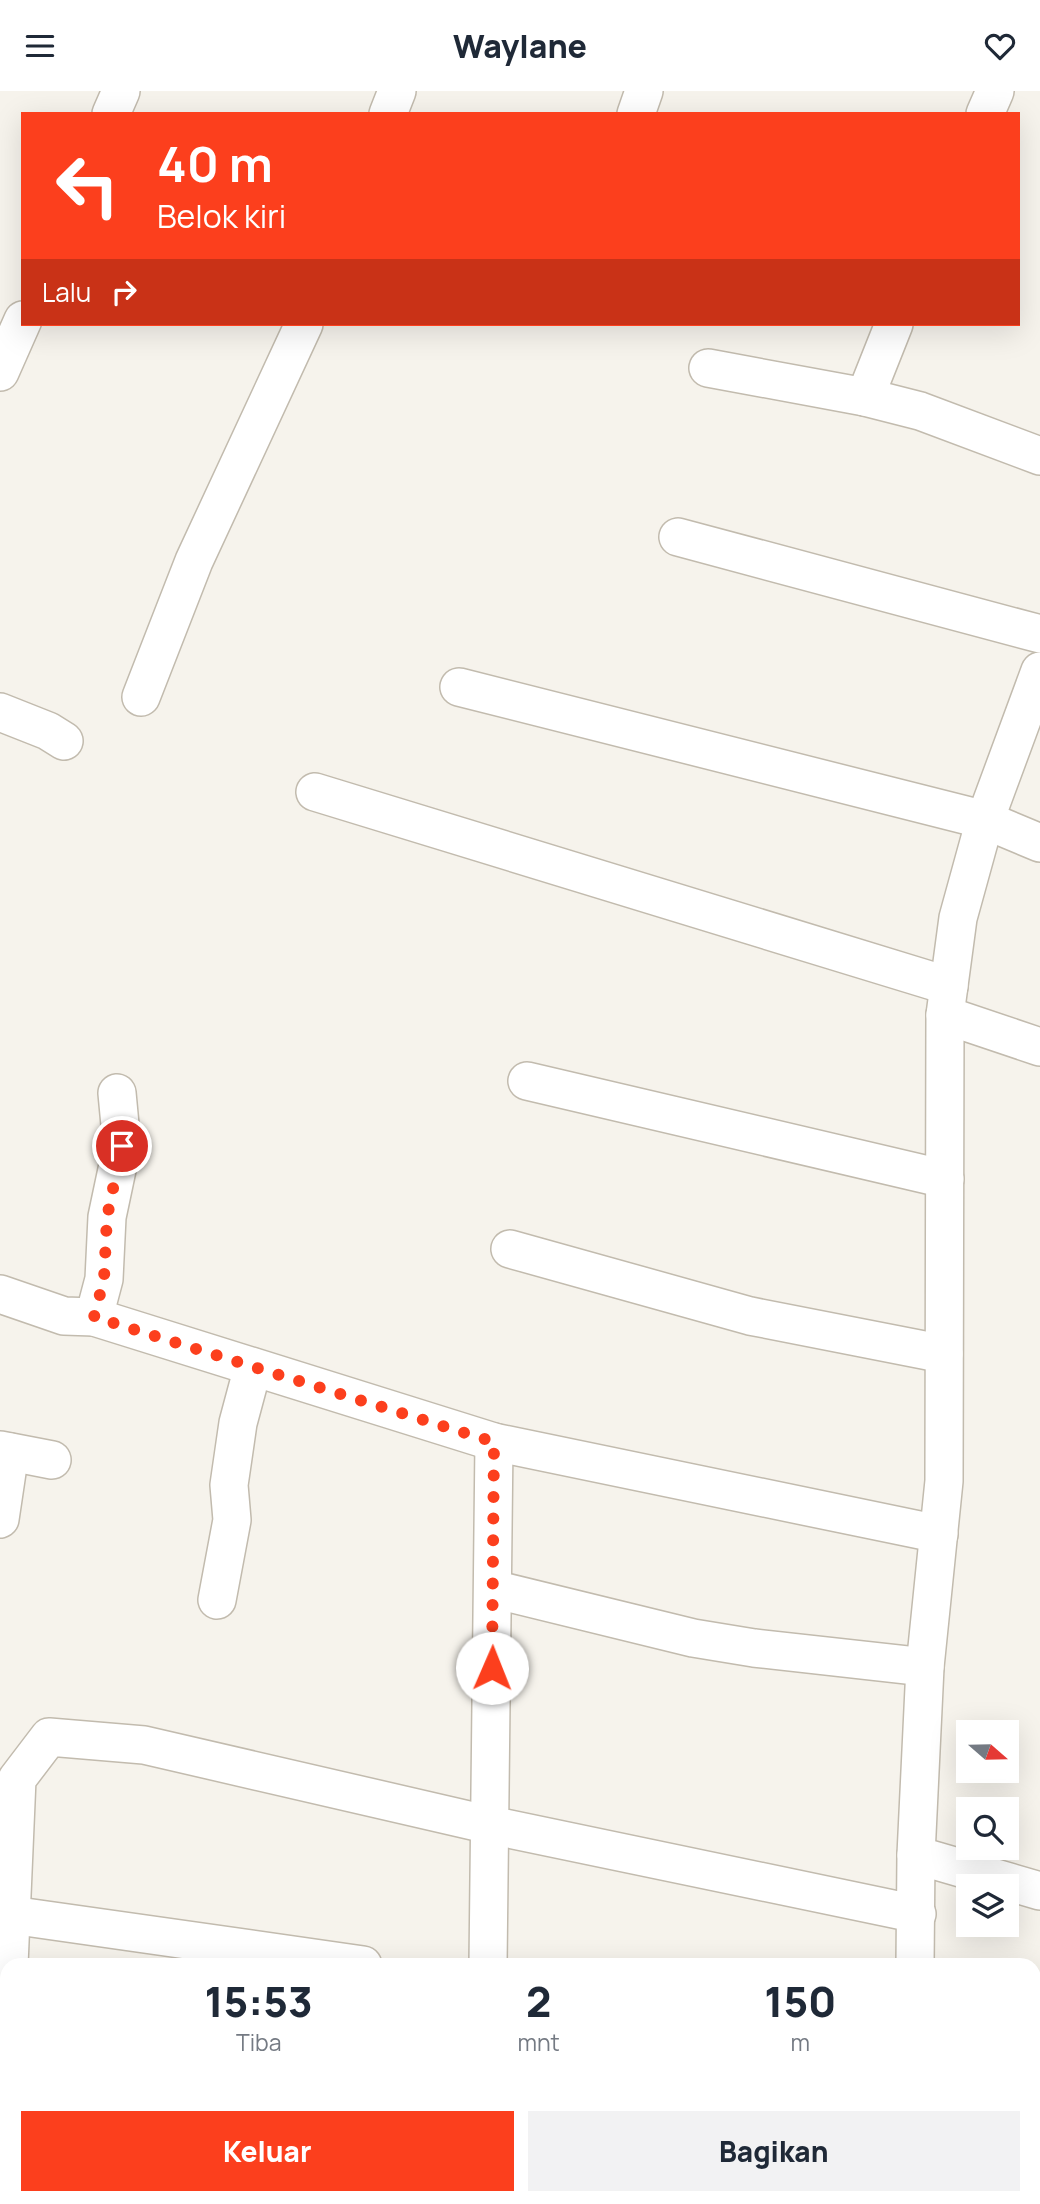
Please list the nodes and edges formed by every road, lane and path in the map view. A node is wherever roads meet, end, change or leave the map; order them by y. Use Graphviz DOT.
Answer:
graph roads {
  1 [pos="121,91"];
  2 [pos="397,91"];
  3 [pos="645,91"];
  4 [pos="995,91"];
  5 [pos="112,112"];
  6 [pos="389,112"];
  7 [pos="637,112"];
  8 [pos="986,112"];
  9 [pos="21,325"];
  10 [pos="303,326"];
  11 [pos="893,326"];
  12 [pos="708,368"];
  13 [pos="0,372"];
  14 [pos="865,397"];
  15 [pos="1040,456"];
  16 [pos="678,537"];
  17 [pos="1040,634"];
  18 [pos="1040,671"];
  19 [pos="459,687"];
  20 [pos="141,697"];
  21 [pos="0,712"];
  22 [pos="64,741"];
  23 [pos="314,792"];
  24 [pos="985,820"];
  25 [pos="1040,843"];
  26 [pos="947,1000"];
  27 [pos="1040,1047"];
  28 [pos="527,1081"];
  29 [pos="117,1093"];
  30 [pos="945,1179"];
  31 [pos="510,1249"];
  32 [pos="0,1294"];
  33 [pos="94,1317"];
  34 [pos="944,1354"];
  35 [pos="253,1367"];
  36 [pos="494,1442"];
  37 [pos="5,1451"];
  38 [pos="52,1460"];
  39 [pos="0,1519"];
  40 [pos="939,1534"];
  41 [pos="493,1589"];
  42 [pos="217,1600"];
  43 [pos="925,1667"];
  44 [pos="9,1771"];
  45 [pos="490,1825"];
  46 [pos="916,1855"];
  47 [pos="1040,1891"];
  48 [pos="917,1914"];
  49 [pos="11,1915"];
  50 [pos="9,1958"];
  51 [pos="314,1958"];
  52 [pos="488,1958"];
  53 [pos="915,1958"];
  1 -- 5 [label="street"];
  2 -- 6 [label="street"];
  3 -- 7 [label="street"];
  4 -- 8 [label="street"];
  9 -- 13 [label="street"];
  10 -- 20 [label="street"];
  11 -- 14 [label="street"];
  12 -- 14 [label="street"];
  14 -- 15 [label="street"];
  16 -- 17 [label="street"];
  18 -- 24 [label="street"];
  19 -- 24 [label="street"];
  21 -- 22 [label="street"];
  23 -- 26 [label="street"];
  24 -- 25 [label="street"];
  24 -- 26 [label="street"];
  26 -- 27 [label="street"];
  26 -- 30 [label="street"];
  28 -- 30 [label="street"];
  29 -- 33 [label="street"];
  30 -- 34 [label="street"];
  31 -- 34 [label="street"];
  32 -- 33 [label="street"];
  33 -- 35 [label="street"];
  34 -- 40 [label="street"];
  35 -- 36 [label="street"];
  35 -- 42 [label="street"];
  36 -- 40 [label="street"];
  36 -- 41 [label="street"];
  37 -- 38 [label="street"];
  37 -- 39 [label="street"];
  40 -- 43 [label="street"];
  41 -- 43 [label="street"];
  41 -- 45 [label="street"];
  43 -- 46 [label="street"];
  44 -- 45 [label="street"];
  44 -- 49 [label="street"];
  45 -- 48 [label="street"];
  45 -- 52 [label="street"];
  46 -- 47 [label="street"];
  46 -- 48 [label="street"];
  48 -- 53 [label="street"];
  49 -- 50 [label="street"];
  49 -- 51 [label="street"];
}
